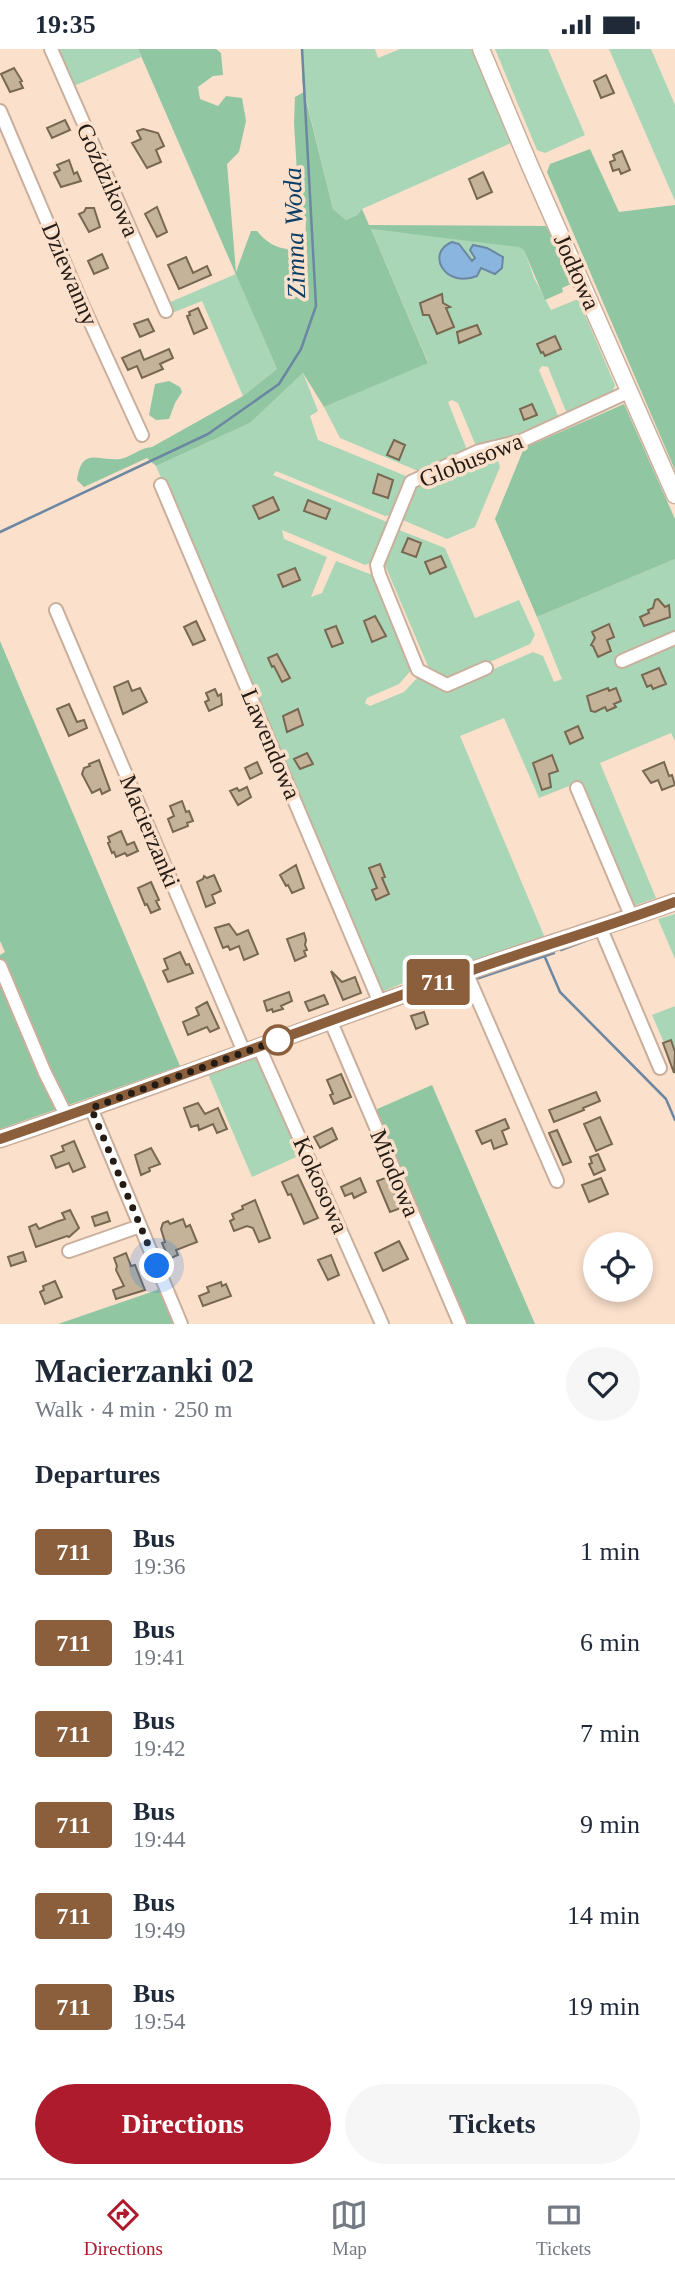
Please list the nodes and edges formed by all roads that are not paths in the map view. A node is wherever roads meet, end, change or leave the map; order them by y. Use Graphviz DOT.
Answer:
graph roads {
  1 [pos="51,49"];
  2 [pos="481,49"];
  3 [pos="0,111"];
  4 [pos="166,311"];
  5 [pos="631,391"];
  6 [pos="142,435"];
  7 [pos="161,485"];
  8 [pos="675,495"];
  9 [pos="56,610"];
  10 [pos="675,638"];
  11 [pos="622,661"];
  12 [pos="486,668"];
  13 [pos="577,787"];
  14 [pos="675,902"];
  15 [pos="632,918"];
  16 [pos="601,929"];
  17 [pos="0,966"];
  18 [pos="467,972"];
  19 [pos="380,1003"];
  20 [pos="331,1022"];
  21 [pos="251,1050"];
  22 [pos="660,1068"];
  23 [pos="91,1108"];
  24 [pos="67,1117"];
  25 [pos="0,1139"];
  26 [pos="557,1181"];
  27 [pos="140,1226"];
  28 [pos="69,1251"];
  29 [pos="181,1324"];
  30 [pos="382,1324"];
  31 [pos="460,1324"];
  1 -- 4 [label="street, Goździkowa"];
  2 -- 5 [label="street, Jodłowa"];
  3 -- 6 [label="street, Dziewanny"];
  5 -- 8 [label="street, Jodłowa"];
  5 -- 12 [label="street, Globusowa"];
  7 -- 19 [label="street, Lawendowa"];
  9 -- 21 [label="street, Macierzanki"];
  10 -- 11 [label="street"];
  13 -- 15 [label="street"];
  14 -- 15 [label="street"];
  15 -- 16 [label="street"];
  16 -- 18 [label="street"];
  16 -- 22 [label="street"];
  17 -- 24 [label="street"];
  18 -- 19 [label="street"];
  18 -- 26 [label="street"];
  19 -- 20 [label="street"];
  20 -- 21 [label="street"];
  20 -- 31 [label="street, Miodowa"];
  21 -- 23 [label="street"];
  21 -- 30 [label="street, Kokosowa"];
  23 -- 24 [label="street"];
  23 -- 27 [label="street"];
  24 -- 25 [label="street"];
  27 -- 28 [label="street"];
  27 -- 29 [label="street"];
}
